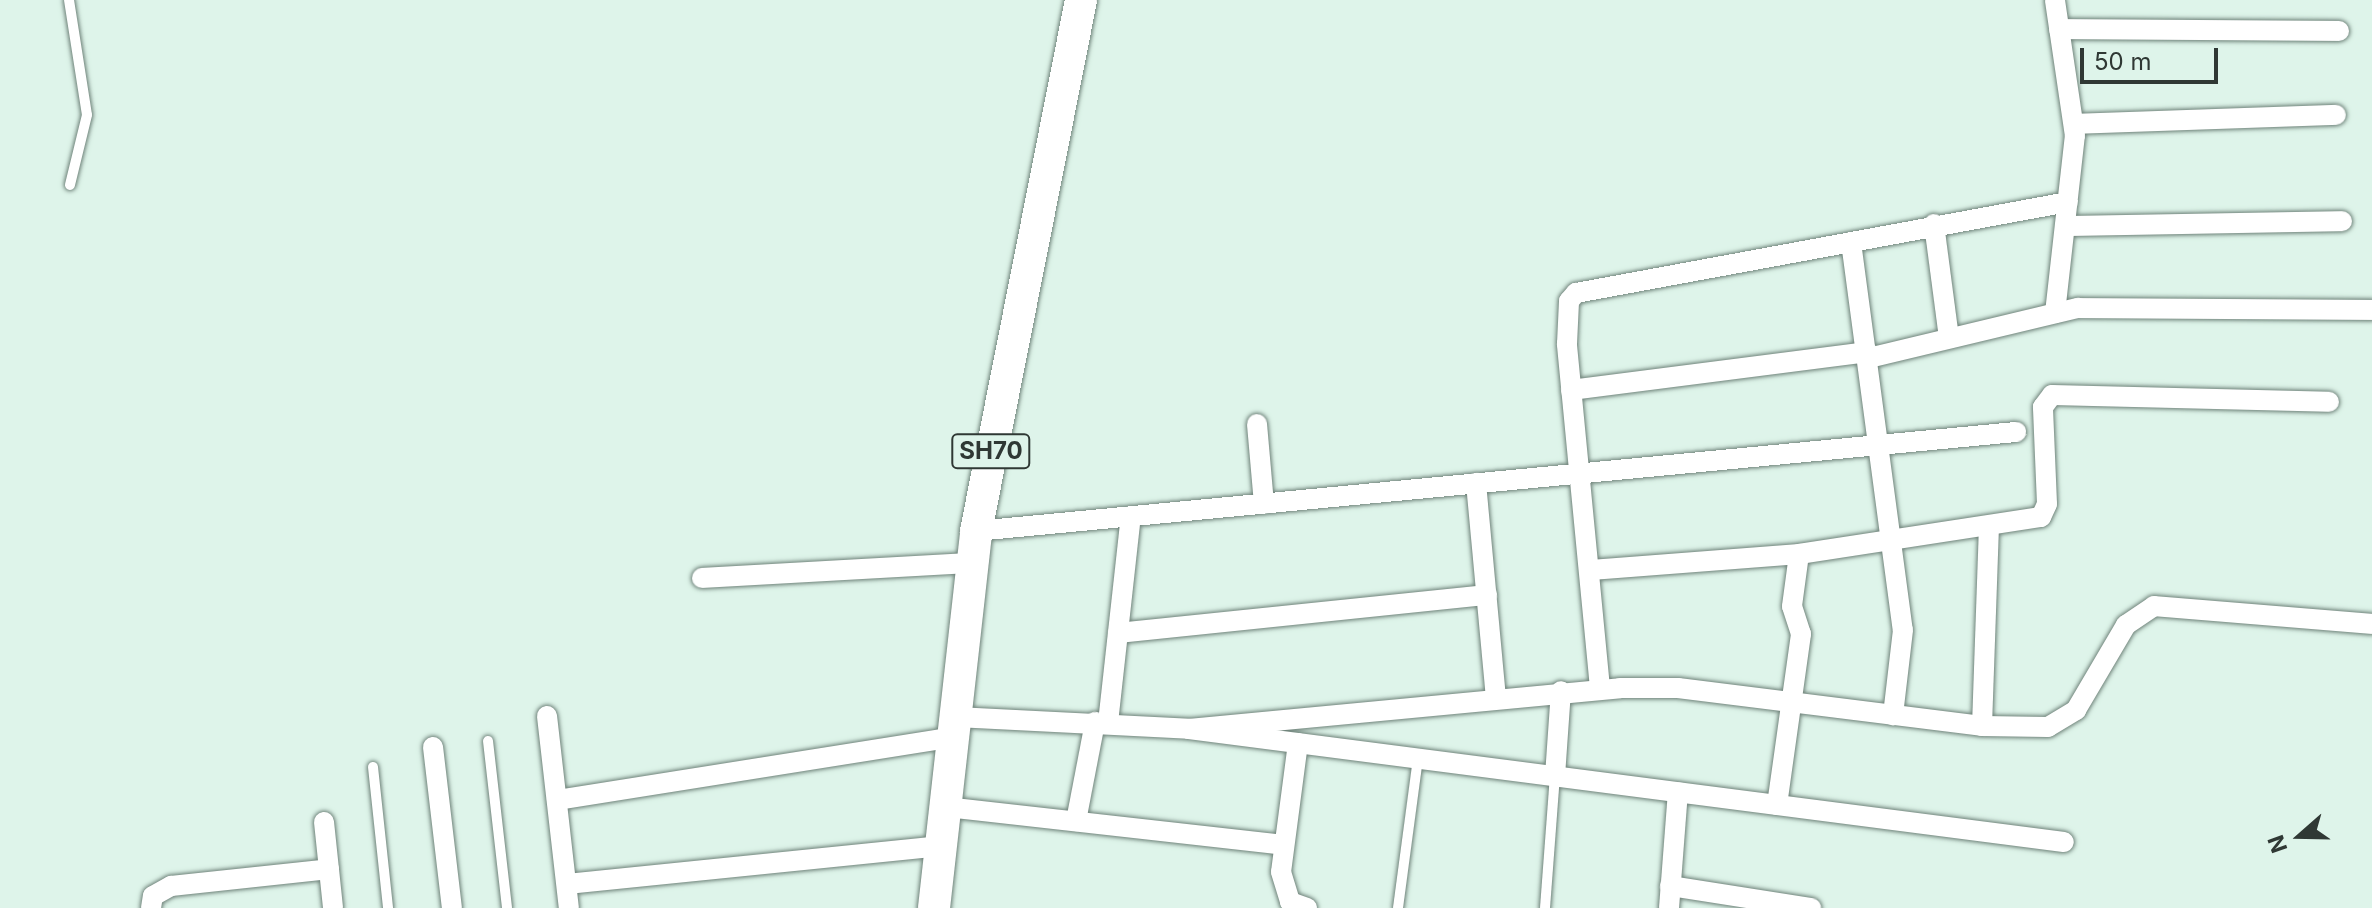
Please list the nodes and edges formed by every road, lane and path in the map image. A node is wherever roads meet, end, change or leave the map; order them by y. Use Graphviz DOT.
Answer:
graph roads {
  1 [pos="69,0"];
  2 [pos="1081,0"];
  3 [pos="2055,0"];
  4 [pos="2059,29"];
  5 [pos="2339,31"];
  6 [pos="2336,115"];
  7 [pos="2074,124"];
  8 [pos="70,185"];
  9 [pos="2068,202"];
  10 [pos="2342,221"];
  11 [pos="1934,224"];
  12 [pos="2065,226"];
  13 [pos="1851,242"];
  14 [pos="2372,310"];
  15 [pos="2055,313"];
  16 [pos="1949,338"];
  17 [pos="1869,355"];
  18 [pos="1571,390"];
  19 [pos="2329,402"];
  20 [pos="1257,424"];
  21 [pos="2016,432"];
  22 [pos="1882,445"];
  23 [pos="1580,474"];
  24 [pos="1476,483"];
  25 [pos="1264,504"];
  26 [pos="1131,516"];
  27 [pos="1989,528"];
  28 [pos="976,531"];
  29 [pos="1894,542"];
  30 [pos="1799,554"];
  31 [pos="973,563"];
  32 [pos="1591,570"];
  33 [pos="702,578"];
  34 [pos="1487,595"];
  35 [pos="2372,624"];
  36 [pos="1118,633"];
  37 [pos="1600,688"];
  38 [pos="1561,691"];
  39 [pos="1496,697"];
  40 [pos="1789,702"];
  41 [pos="1893,715"];
  42 [pos="547,716"];
  43 [pos="1102,722"];
  44 [pos="1982,726"];
  45 [pos="955,727"];
  46 [pos="1189,729"];
  47 [pos="488,741"];
  48 [pos="1298,743"];
  49 [pos="433,747"];
  50 [pos="1418,759"];
  51 [pos="373,767"];
  52 [pos="1555,776"];
  53 [pos="1678,792"];
  54 [pos="557,800"];
  55 [pos="1777,805"];
  56 [pos="946,807"];
  57 [pos="1076,821"];
  58 [pos="324,822"];
  59 [pos="2064,842"];
  60 [pos="1283,845"];
  61 [pos="941,846"];
  62 [pos="329,869"];
  63 [pos="567,884"];
  64 [pos="1670,886"];
  65 [pos="1780,906"];
  66 [pos="151,908"];
  67 [pos="333,908"];
  68 [pos="388,908"];
  69 [pos="452,908"];
  70 [pos="507,908"];
  71 [pos="569,908"];
  72 [pos="934,908"];
  73 [pos="1307,908"];
  74 [pos="1398,908"];
  75 [pos="1545,908"];
  76 [pos="1669,908"];
  77 [pos="1811,908"];
  1 -- 8 [label="lane"];
  2 -- 28 [label="main road, SH70"];
  3 -- 4 [label="street"];
  4 -- 5 [label="street"];
  4 -- 7 [label="street"];
  6 -- 7 [label="street"];
  7 -- 9 [label="street"];
  9 -- 11 [label="street"];
  9 -- 12 [label="street"];
  10 -- 12 [label="street"];
  11 -- 13 [label="street"];
  11 -- 16 [label="street"];
  12 -- 15 [label="street"];
  13 -- 17 [label="street"];
  13 -- 18 [label="street"];
  14 -- 15 [label="street"];
  15 -- 16 [label="street"];
  16 -- 17 [label="street"];
  17 -- 18 [label="street"];
  17 -- 22 [label="street"];
  18 -- 23 [label="street"];
  19 -- 27 [label="street"];
  20 -- 25 [label="street"];
  21 -- 22 [label="street"];
  22 -- 23 [label="street"];
  22 -- 29 [label="street"];
  23 -- 24 [label="street"];
  23 -- 32 [label="street"];
  24 -- 25 [label="street"];
  24 -- 34 [label="street"];
  25 -- 26 [label="street"];
  26 -- 28 [label="street"];
  26 -- 36 [label="street"];
  27 -- 29 [label="street"];
  27 -- 44 [label="street"];
  28 -- 31 [label="main road, SH70"];
  29 -- 30 [label="street"];
  29 -- 41 [label="street"];
  30 -- 32 [label="street"];
  30 -- 40 [label="street"];
  31 -- 33 [label="street"];
  31 -- 45 [label="main road, SH70"];
  32 -- 37 [label="street"];
  34 -- 36 [label="street"];
  34 -- 39 [label="street"];
  35 -- 44 [label="street"];
  36 -- 43 [label="street"];
  37 -- 38 [label="street"];
  37 -- 40 [label="street"];
  38 -- 39 [label="street"];
  38 -- 52 [label="street"];
  39 -- 46 [label="street"];
  40 -- 41 [label="street"];
  40 -- 55 [label="street"];
  41 -- 44 [label="street"];
  42 -- 54 [label="street"];
  43 -- 45 [label="street"];
  43 -- 46 [label="street"];
  43 -- 57 [label="street"];
  45 -- 54 [label="street"];
  45 -- 56 [label="main road, SH70"];
  46 -- 48 [label="street"];
  47 -- 70 [label="lane"];
  48 -- 50 [label="street"];
  48 -- 60 [label="street"];
  49 -- 69 [label="street"];
  50 -- 52 [label="street"];
  50 -- 74 [label="lane"];
  51 -- 68 [label="lane"];
  52 -- 53 [label="street"];
  52 -- 75 [label="lane"];
  53 -- 55 [label="street"];
  53 -- 64 [label="street"];
  54 -- 63 [label="street"];
  55 -- 59 [label="street"];
  56 -- 57 [label="street"];
  56 -- 61 [label="main road, SH70"];
  57 -- 60 [label="street"];
  58 -- 62 [label="street"];
  60 -- 73 [label="street"];
  61 -- 63 [label="street"];
  61 -- 72 [label="main road, SH70"];
  62 -- 66 [label="street"];
  62 -- 67 [label="street"];
  63 -- 71 [label="street"];
  64 -- 65 [label="street"];
  64 -- 76 [label="street"];
  65 -- 77 [label="street"];
}
